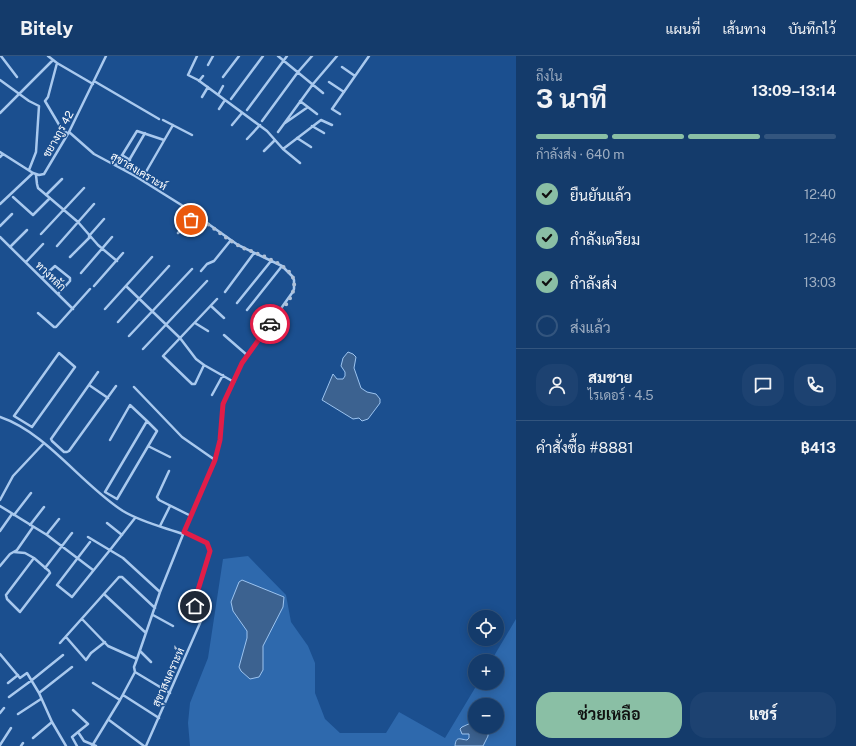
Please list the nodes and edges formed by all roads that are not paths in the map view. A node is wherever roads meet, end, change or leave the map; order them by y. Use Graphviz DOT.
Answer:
graph roads {
  1 [pos="1,56"];
  2 [pos="48,56"];
  3 [pos="106,56"];
  4 [pos="197,56"];
  5 [pos="212,56"];
  6 [pos="239,56"];
  7 [pos="262,56"];
  8 [pos="278,56"];
  9 [pos="287,56"];
  10 [pos="312,56"];
  11 [pos="336,56"];
  12 [pos="369,56"];
  13 [pos="52,60"];
  14 [pos="283,60"];
  15 [pos="57,63"];
  16 [pos="208,65"];
  17 [pos="342,67"];
  18 [pos="298,72"];
  19 [pos="202,76"];
  20 [pos="355,76"];
  21 [pos="17,77"];
  22 [pos="223,77"];
  23 [pos="0,80"];
  24 [pos="199,81"];
  25 [pos="93,82"];
  26 [pos="329,82"];
  27 [pos="312,84"];
  28 [pos="223,86"];
  29 [pos="208,88"];
  30 [pos="344,92"];
  31 [pos="18,93"];
  32 [pos="323,93"];
  33 [pos="218,95"];
  34 [pos="202,97"];
  35 [pos="231,99"];
  36 [pos="225,100"];
  37 [pos="300,101"];
  38 [pos="308,107"];
  39 [pos="219,109"];
  40 [pos="247,110"];
  41 [pos="242,112"];
  42 [pos="0,113"];
  43 [pos="317,114"];
  44 [pos="340,114"];
  45 [pos="159,119"];
  46 [pos="163,120"];
  47 [pos="262,121"];
  48 [pos="173,125"];
  49 [pos="232,125"];
  50 [pos="260,125"];
  51 [pos="283,125"];
  52 [pos="332,125"];
  53 [pos="312,126"];
  54 [pos="278,132"];
  55 [pos="69,133"];
  56 [pos="145,133"];
  57 [pos="324,133"];
  58 [pos="192,135"];
  59 [pos="297,138"];
  60 [pos="247,139"];
  61 [pos="164,140"];
  62 [pos="275,140"];
  63 [pos="311,147"];
  64 [pos="283,149"];
  65 [pos="264,151"];
  66 [pos="1,153"];
  67 [pos="0,156"];
  68 [pos="122,156"];
  69 [pos="130,160"];
  70 [pos="300,163"];
  71 [pos="116,165"];
  72 [pos="124,169"];
  73 [pos="29,170"];
  74 [pos="35,174"];
  75 [pos="143,176"];
  76 [pos="62,179"];
  77 [pos="84,188"];
  78 [pos="46,196"];
  79 [pos="13,197"];
  80 [pos="50,198"];
  81 [pos="0,204"];
  82 [pos="94,204"];
  83 [pos="64,209"];
  84 [pos="12,214"];
  85 [pos="196,216"];
  86 [pos="104,219"];
  87 [pos="78,222"];
  88 [pos="0,226"];
  89 [pos="27,230"];
  90 [pos="178,233"];
  91 [pos="41,234"];
  92 [pos="0,237"];
  93 [pos="89,237"];
  94 [pos="112,237"];
  95 [pos="231,240"];
  96 [pos="43,244"];
  97 [pos="57,246"];
  98 [pos="10,247"];
  99 [pos="103,248"];
  100 [pos="123,253"];
  101 [pos="254,253"];
  102 [pos="152,257"];
  103 [pos="70,258"];
  104 [pos="271,260"];
  105 [pos="117,261"];
  106 [pos="26,262"];
  107 [pos="169,266"];
  108 [pos="282,266"];
  109 [pos="192,269"];
  110 [pos="201,271"];
  111 [pos="81,272"];
  112 [pos="42,278"];
  113 [pos="207,281"];
  114 [pos="94,286"];
  115 [pos="126,286"];
  116 [pos="90,289"];
  117 [pos="225,292"];
  118 [pos="58,294"];
  119 [pos="138,299"];
  120 [pos="217,299"];
  121 [pos="237,303"];
  122 [pos="211,306"];
  123 [pos="73,308"];
  124 [pos="105,309"];
  125 [pos="247,310"];
  126 [pos="152,312"];
  127 [pos="38,313"];
  128 [pos="224,318"];
  129 [pos="118,322"];
  130 [pos="195,323"];
  131 [pos="166,325"];
  132 [pos="208,331"];
  133 [pos="224,335"];
  134 [pos="129,336"];
  135 [pos="180,338"];
  136 [pos="143,349"];
  137 [pos="247,355"];
  138 [pos="204,365"];
  139 [pos="98,372"];
  140 [pos="223,375"];
  141 [pos="234,382"];
  142 [pos="89,385"];
  143 [pos="116,386"];
  144 [pos="134,387"];
  145 [pos="212,395"];
  146 [pos="108,398"];
  147 [pos="0,417"];
  148 [pos="23,421"];
  149 [pos="147,421"];
  150 [pos="20,426"];
  151 [pos="110,440"];
  152 [pos="44,443"];
  153 [pos="148,446"];
  154 [pos="60,448"];
  155 [pos="56,453"];
  156 [pos="170,458"];
  157 [pos="215,460"];
  158 [pos="169,471"];
  159 [pos="31,493"];
  160 [pos="112,496"];
  161 [pos="0,500"];
  162 [pos="109,500"];
  163 [pos="0,506"];
  164 [pos="170,506"];
  165 [pos="44,507"];
  166 [pos="13,514"];
  167 [pos="192,516"];
  168 [pos="135,518"];
  169 [pos="59,519"];
  170 [pos="107,523"];
  171 [pos="32,526"];
  172 [pos="160,526"];
  173 [pos="0,531"];
  174 [pos="72,533"];
  175 [pos="183,533"];
  176 [pos="47,535"];
  177 [pos="122,535"];
  178 [pos="88,537"];
  179 [pos="90,542"];
  180 [pos="62,546"];
  181 [pos="110,550"];
  182 [pos="14,552"];
  183 [pos="34,558"];
  184 [pos="77,558"];
  185 [pos="0,566"];
  186 [pos="45,568"];
  187 [pos="93,570"];
  188 [pos="160,592"];
  189 [pos="104,594"];
  190 [pos="155,609"];
  191 [pos="153,615"];
  192 [pos="82,619"];
  193 [pos="173,626"];
  194 [pos="146,633"];
  195 [pos="66,636"];
  196 [pos="105,642"];
  197 [pos="60,643"];
  198 [pos="140,651"];
  199 [pos="0,654"];
  200 [pos="63,655"];
  201 [pos="137,658"];
  202 [pos="151,662"];
  203 [pos="72,667"];
  204 [pos="135,672"];
  205 [pos="18,675"];
  206 [pos="32,680"];
  207 [pos="8,683"];
  208 [pos="93,683"];
  209 [pos="39,693"];
  210 [pos="170,693"];
  211 [pos="123,695"];
  212 [pos="10,697"];
  213 [pos="42,699"];
  214 [pos="120,700"];
  215 [pos="4,708"];
  216 [pos="73,710"];
  217 [pos="0,713"];
  218 [pos="18,714"];
  219 [pos="158,718"];
  220 [pos="109,720"];
  221 [pos="52,722"];
  222 [pos="11,728"];
  223 [pos="78,732"];
  224 [pos="33,738"];
  225 [pos="84,741"];
  226 [pos="23,743"];
  227 [pos="1,745"];
  228 [pos="93,745"];
  229 [pos="21,746"];
  230 [pos="66,746"];
  231 [pos="77,746"];
  232 [pos="83,746"];
  233 [pos="96,746"];
  234 [pos="145,746"];
  1 -- 21 [label="street"];
  2 -- 13 [label="street"];
  3 -- 25 [label="street, ชยางกูร 42"];
  4 -- 24 [label="street"];
  5 -- 16 [label="street"];
  6 -- 22 [label="street"];
  7 -- 35 [label="street"];
  8 -- 14 [label="street"];
  9 -- 14 [label="street"];
  10 -- 18 [label="street"];
  11 -- 27 [label="street"];
  12 -- 20 [label="street"];
  13 -- 15 [label="street"];
  13 -- 31 [label="street"];
  14 -- 18 [label="street"];
  14 -- 40 [label="street"];
  15 -- 25 [label="street"];
  15 -- 55 [label="street, สุขาสงเคราะห์"];
  17 -- 20 [label="street"];
  18 -- 27 [label="street"];
  18 -- 47 [label="street"];
  19 -- 24 [label="street"];
  20 -- 30 [label="street"];
  23 -- 31 [label="street"];
  24 -- 29 [label="street"];
  25 -- 45 [label="street"];
  25 -- 55 [label="street, ชยางกูร 42"];
  26 -- 30 [label="street"];
  27 -- 32 [label="street"];
  27 -- 37 [label="street"];
  28 -- 33 [label="street"];
  29 -- 33 [label="street"];
  29 -- 34 [label="street"];
  30 -- 44 [label="street"];
  31 -- 42 [label="street"];
  31 -- 73 [label="street"];
  33 -- 36 [label="street"];
  36 -- 39 [label="street"];
  36 -- 41 [label="street"];
  37 -- 38 [label="street"];
  37 -- 51 [label="street"];
  38 -- 43 [label="street"];
  38 -- 51 [label="street"];
  41 -- 49 [label="street"];
  41 -- 50 [label="street"];
  46 -- 48 [label="street"];
  48 -- 58 [label="street"];
  48 -- 61 [label="street"];
  50 -- 60 [label="street"];
  50 -- 62 [label="street"];
  51 -- 54 [label="street"];
  52 -- 53 [label="street"];
  53 -- 57 [label="street"];
  53 -- 59 [label="street"];
  55 -- 71 [label="street, สุขาสงเคราะห์"];
  55 -- 74 [label="street, ชยางกูร 42"];
  56 -- 61 [label="street"];
  56 -- 68 [label="street"];
  56 -- 69 [label="street"];
  59 -- 63 [label="street"];
  59 -- 64 [label="street"];
  61 -- 75 [label="street"];
  62 -- 64 [label="street"];
  62 -- 65 [label="street"];
  64 -- 70 [label="street"];
  66 -- 67 [label="street"];
  66 -- 73 [label="street"];
  68 -- 69 [label="street"];
  68 -- 71 [label="street"];
  69 -- 72 [label="street"];
  71 -- 72 [label="street, สุขาสงเคราะห์"];
  72 -- 85 [label="street, สุขาสงเคราะห์"];
  73 -- 74 [label="street"];
  74 -- 78 [label="street"];
  74 -- 81 [label="street, ชยางกูร 42"];
  76 -- 78 [label="street"];
  77 -- 83 [label="street"];
  78 -- 80 [label="street"];
  79 -- 80 [label="street"];
  80 -- 83 [label="street"];
  82 -- 87 [label="street"];
  83 -- 87 [label="street"];
  83 -- 91 [label="street"];
  84 -- 88 [label="street"];
  85 -- 90 [label="street"];
  85 -- 95 [label="street, สุขาสงเคราะห์"];
  86 -- 93 [label="street"];
  87 -- 93 [label="street"];
  87 -- 97 [label="street"];
  89 -- 98 [label="street"];
  92 -- 98 [label="street, ทางหลัก"];
  93 -- 99 [label="street"];
  93 -- 103 [label="street"];
  94 -- 99 [label="street"];
  95 -- 101 [label="street, สุขาสงเคราะห์"];
  95 -- 110 [label="street"];
  96 -- 106 [label="street"];
  98 -- 106 [label="street, ทางหลัก"];
  99 -- 105 [label="street"];
  99 -- 111 [label="street"];
  100 -- 105 [label="street"];
  101 -- 104 [label="street, สุขาสงเคราะห์"];
  101 -- 117 [label="street"];
  102 -- 115 [label="street"];
  104 -- 108 [label="street, สุขาสงเคราะห์"];
  104 -- 121 [label="street"];
  105 -- 114 [label="street"];
  106 -- 112 [label="street, ทางหลัก"];
  107 -- 119 [label="street"];
  108 -- 125 [label="street"];
  108 -- 137 [label="street, สุขาสงเคราะห์"];
  109 -- 126 [label="street"];
  112 -- 118 [label="street, ทางหลัก"];
  112 -- 118 [label="street"];
  113 -- 131 [label="street"];
  115 -- 119 [label="street"];
  115 -- 124 [label="street"];
  116 -- 123 [label="street"];
  118 -- 123 [label="street, ทางหลัก"];
  119 -- 126 [label="street"];
  119 -- 129 [label="street"];
  120 -- 122 [label="street"];
  122 -- 128 [label="street"];
  122 -- 130 [label="street"];
  123 -- 127 [label="street"];
  126 -- 131 [label="street"];
  126 -- 134 [label="street"];
  130 -- 132 [label="street"];
  130 -- 135 [label="street"];
  131 -- 135 [label="street"];
  131 -- 136 [label="street"];
  133 -- 137 [label="street"];
  135 -- 138 [label="street"];
  135 -- 138 [label="street"];
  137 -- 141 [label="street, สุขาสงเคราะห์"];
  138 -- 140 [label="street"];
  139 -- 142 [label="street"];
  140 -- 141 [label="street"];
  140 -- 145 [label="street"];
  141 -- 157 [label="street, สุขาสงเคราะห์"];
  142 -- 146 [label="street"];
  142 -- 154 [label="street"];
  143 -- 146 [label="street"];
  144 -- 157 [label="street"];
  146 -- 154 [label="street"];
  147 -- 150 [label="street"];
  148 -- 148 [label="street"];
  148 -- 150 [label="street"];
  149 -- 151 [label="street"];
  149 -- 153 [label="street"];
  149 -- 160 [label="street"];
  150 -- 152 [label="street"];
  152 -- 155 [label="street"];
  152 -- 161 [label="street"];
  153 -- 156 [label="street"];
  153 -- 160 [label="street"];
  154 -- 155 [label="street"];
  155 -- 162 [label="street"];
  157 -- 167 [label="street, สุขาสงเคราะห์"];
  158 -- 164 [label="street"];
  159 -- 166 [label="street"];
  160 -- 162 [label="street"];
  162 -- 168 [label="street"];
  163 -- 166 [label="street"];
  164 -- 167 [label="street"];
  164 -- 172 [label="street"];
  165 -- 171 [label="street"];
  166 -- 171 [label="street"];
  166 -- 173 [label="street"];
  167 -- 175 [label="street, สุขาสงเคราะห์"];
  168 -- 172 [label="street"];
  168 -- 177 [label="street"];
  169 -- 176 [label="street"];
  170 -- 177 [label="street"];
  171 -- 176 [label="street"];
  171 -- 182 [label="street"];
  172 -- 175 [label="street"];
  174 -- 180 [label="street"];
  175 -- 188 [label="street, สุขาสงเคราะห์"];
  175 -- 210 [label="street, สุขาสงเคราะห์"];
  176 -- 180 [label="street"];
  177 -- 181 [label="street"];
  178 -- 181 [label="street"];
  179 -- 184 [label="street"];
  180 -- 184 [label="street"];
  180 -- 186 [label="street"];
  181 -- 187 [label="street"];
  181 -- 188 [label="street"];
  182 -- 183 [label="street"];
  182 -- 185 [label="street"];
  183 -- 186 [label="street"];
  183 -- 186 [label="street"];
  184 -- 187 [label="street"];
  184 -- 187 [label="street"];
  188 -- 190 [label="street, สุขาสงเคราะห์"];
  189 -- 190 [label="street"];
  189 -- 192 [label="street"];
  189 -- 194 [label="street"];
  190 -- 191 [label="street, สุขาสงเคราะห์"];
  191 -- 193 [label="street"];
  191 -- 194 [label="street, สุขาสงเคราะห์"];
  192 -- 195 [label="street"];
  192 -- 196 [label="street"];
  194 -- 198 [label="street, สุขาสงเคราะห์"];
  195 -- 196 [label="street"];
  195 -- 197 [label="street"];
  196 -- 201 [label="street"];
  198 -- 201 [label="street, สุขาสงเคราะห์"];
  198 -- 202 [label="street"];
  199 -- 205 [label="street"];
  200 -- 206 [label="street"];
  201 -- 204 [label="street, สุขาสงเคราะห์"];
  203 -- 209 [label="street"];
  204 -- 210 [label="street"];
  204 -- 211 [label="street, สุขาสงเคราะห์"];
  205 -- 206 [label="street"];
  205 -- 207 [label="street"];
  206 -- 209 [label="street"];
  206 -- 212 [label="street"];
  208 -- 214 [label="street"];
  209 -- 213 [label="street"];
  210 -- 219 [label="street, สุขาสงเคราะห์"];
  211 -- 214 [label="street, สุขาสงเคราะห์"];
  211 -- 219 [label="street"];
  213 -- 218 [label="street"];
  213 -- 221 [label="street"];
  214 -- 220 [label="street, สุขาสงเคราะห์"];
  215 -- 217 [label="street"];
  216 -- 223 [label="street"];
  219 -- 234 [label="street, สุขาสงเคราะห์"];
  220 -- 228 [label="street, สุขาสงเคราะห์"];
  220 -- 234 [label="street"];
  221 -- 224 [label="street"];
  221 -- 230 [label="street"];
  222 -- 227 [label="street"];
  223 -- 225 [label="street"];
  223 -- 231 [label="street"];
  225 -- 228 [label="street"];
  225 -- 232 [label="street"];
  226 -- 229 [label="street"];
  228 -- 233 [label="street"];
}
